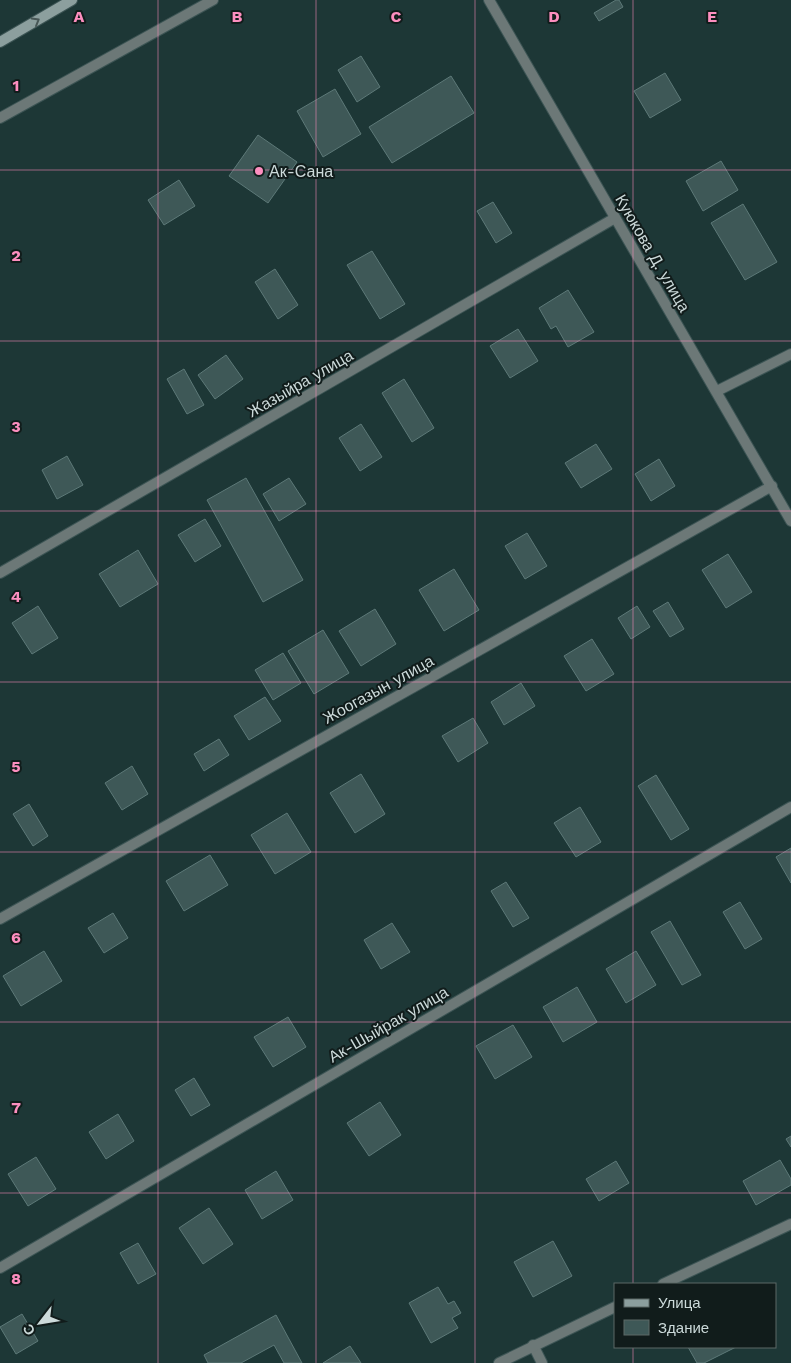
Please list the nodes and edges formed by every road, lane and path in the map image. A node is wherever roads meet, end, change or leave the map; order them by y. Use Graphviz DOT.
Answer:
graph roads {
  1 [pos="72,0"];
  2 [pos="213,0"];
  3 [pos="489,0"];
  4 [pos="0,42"];
  5 [pos="0,118"];
  6 [pos="615,218"];
  7 [pos="791,354"];
  8 [pos="717,392"];
  9 [pos="772,486"];
  10 [pos="791,521"];
  11 [pos="0,573"];
  12 [pos="791,807"];
  13 [pos="0,919"];
  14 [pos="791,1224"];
  15 [pos="0,1268"];
  16 [pos="665,1283"];
  17 [pos="614,1307"];
  18 [pos="533,1346"];
  19 [pos="541,1362"];
  20 [pos="499,1363"];
  4 -- 1 [label="main road, one-way"];
  2 -- 5 [label="street"];
  3 -- 6 [label="street, Куюкова Д. улица"];
  6 -- 8 [label="street, Куюкова Д. улица"];
  6 -- 11 [label="street, Жазыйра улица"];
  7 -- 8 [label="street"];
  8 -- 9 [label="street, Куюкова Д. улица"];
  9 -- 10 [label="street, Куюкова Д. улица"];
  9 -- 13 [label="street, Жоогазын улица"];
  12 -- 15 [label="street, Ак-Шыйрак улица"];
  14 -- 16 [label="street"];
  17 -- 18 [label="street"];
  18 -- 19 [label="street"];
  18 -- 20 [label="street"];
}
